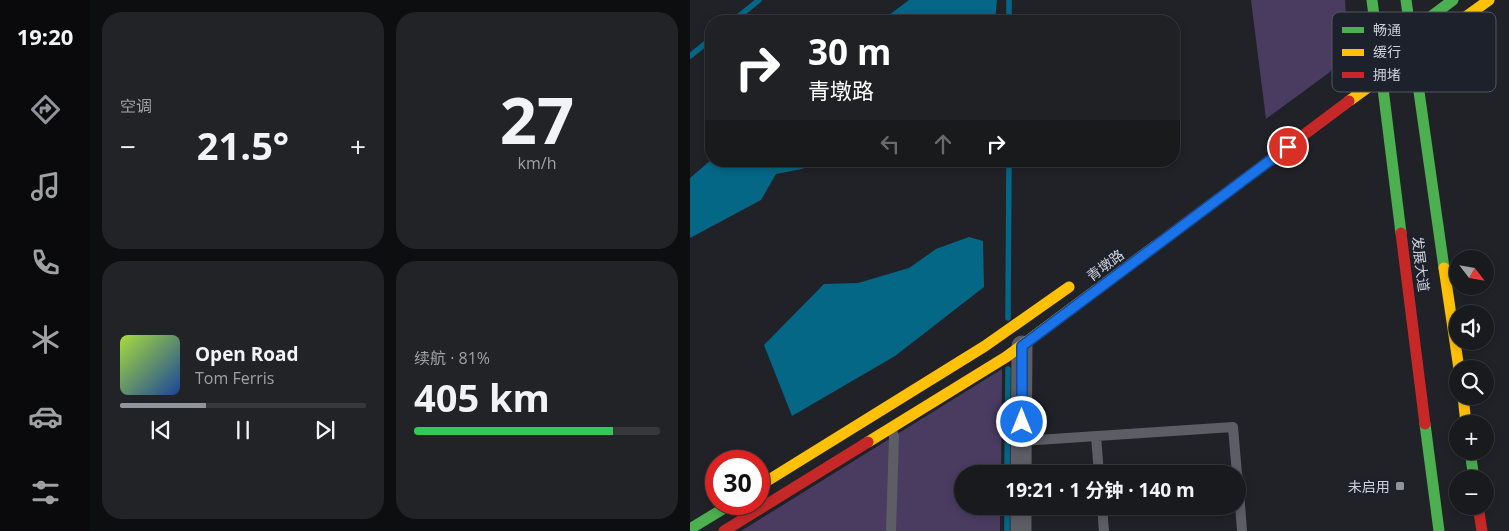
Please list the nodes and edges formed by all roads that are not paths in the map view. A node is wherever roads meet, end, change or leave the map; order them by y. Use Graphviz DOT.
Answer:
graph roads {
  1 [pos="1452,0"];
  2 [pos="1489,0"];
  3 [pos="1436,12"];
  4 [pos="1472,12"];
  5 [pos="1361,92"];
  6 [pos="1384,92"];
  7 [pos="1419,92"];
  8 [pos="1080,280"];
  9 [pos="1022,346"];
  10 [pos="1458,360"];
  11 [pos="890,428"];
  12 [pos="1096,436"];
  13 [pos="1022,441"];
  14 [pos="1022,465"];
  15 [pos="1098,465"];
  16 [pos="1236,465"];
  17 [pos="770,479"];
  18 [pos="712,515"];
  19 [pos="729,515"];
  20 [pos="1021,515"];
  21 [pos="1103,515"];
  22 [pos="1241,515"];
  23 [pos="1479,515"];
  24 [pos="690,529"];
  25 [pos="728,530"];
  26 [pos="891,531"];
  27 [pos="1021,531"];
  28 [pos="1104,531"];
  29 [pos="1242,531"];
  30 [pos="1439,531"];
  31 [pos="1482,531"];
  1 -- 3 [label="main road"];
  2 -- 4 [label="main road, 青墩路"];
  5 -- 9 [label="main road, 青墩路"];
  6 -- 30 [label="main road, 发展大道"];
  7 -- 10 [label="main road, 发展大道"];
  8 -- 17 [label="main road, 青墩路"];
  9 -- 11 [label="main road, 青墩路"];
  9 -- 13 [label="street"];
  11 -- 25 [label="main road, 青墩路"];
  11 -- 26 [label="lane"];
  12 -- 13 [label="lane"];
  12 -- 15 [label="lane"];
  12 -- 16 [label="lane"];
  13 -- 14 [label="street"];
  18 -- 24 [label="main road"];
  19 -- 25 [label="lane"];
  20 -- 27 [label="street"];
  21 -- 28 [label="lane"];
  22 -- 29 [label="lane"];
  23 -- 31 [label="main road"];
}
